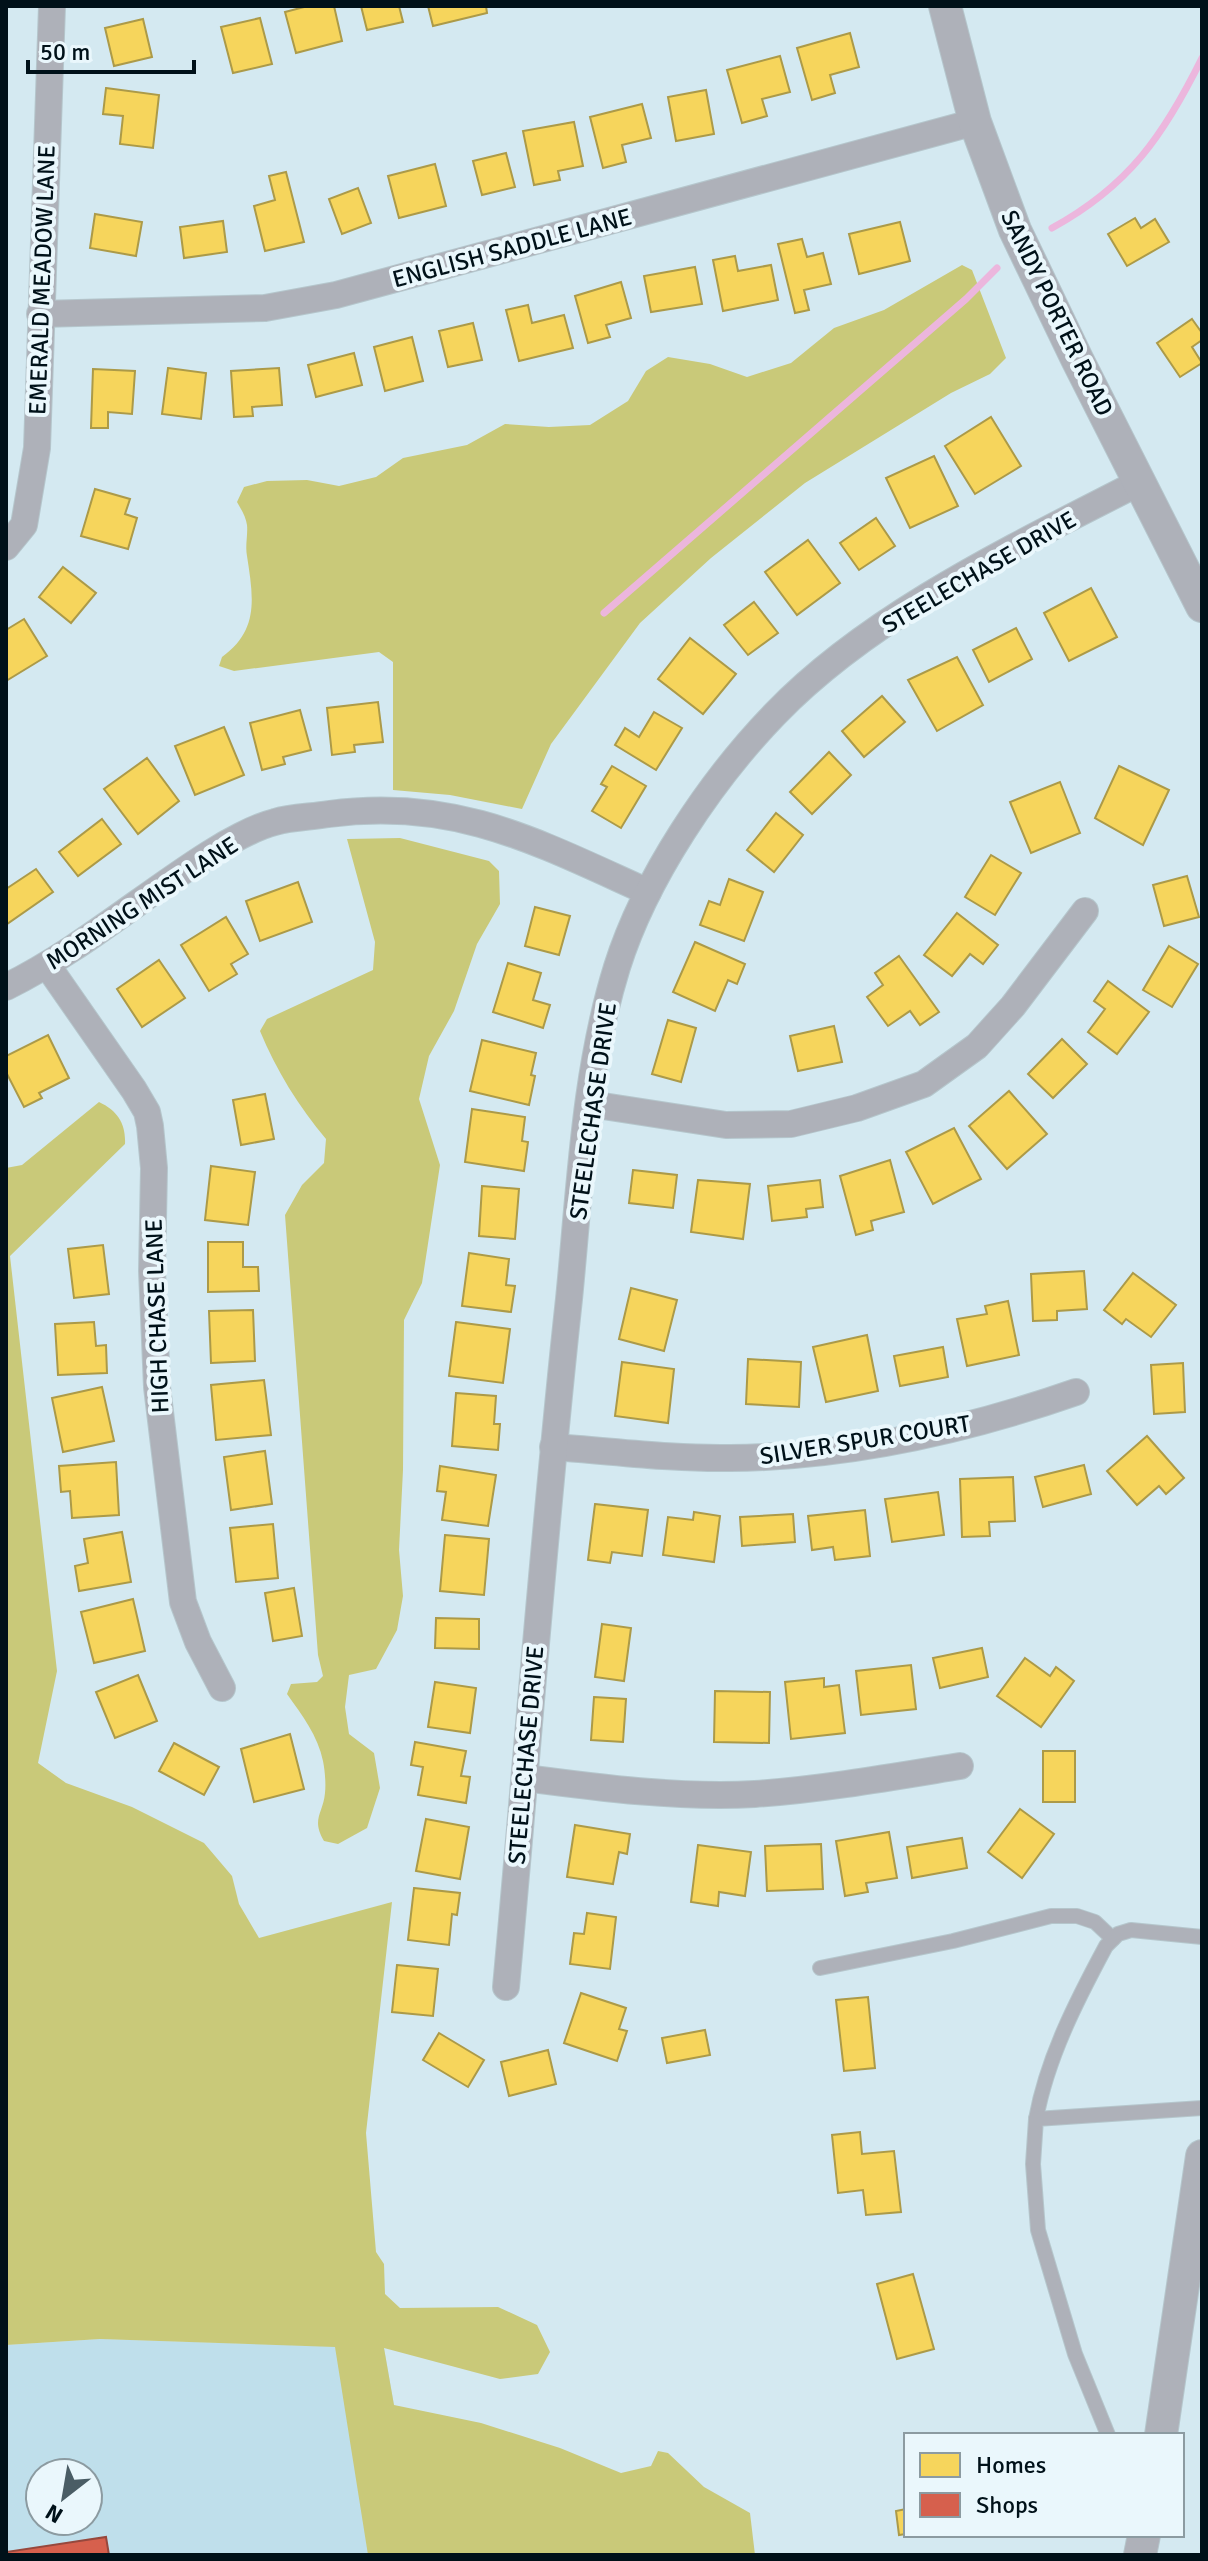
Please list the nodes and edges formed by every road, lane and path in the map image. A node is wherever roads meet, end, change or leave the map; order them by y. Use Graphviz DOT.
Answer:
graph roads {
  1 [pos="52,6"];
  2 [pos="945,6"];
  3 [pos="975,122"];
  4 [pos="40,314"];
  5 [pos="1140,482"];
  6 [pos="6,547"];
  7 [pos="1202,606"];
  8 [pos="648,892"];
  9 [pos="1085,911"];
  10 [pos="47,965"];
  11 [pos="6,987"];
  12 [pos="590,1104"];
  13 [pos="1076,1392"];
  14 [pos="553,1447"];
  15 [pos="222,1688"];
  16 [pos="960,1766"];
  17 [pos="525,1778"];
  18 [pos="1202,1937"];
  19 [pos="1113,1939"];
  20 [pos="820,1968"];
  21 [pos="506,1987"];
  22 [pos="1202,2108"];
  23 [pos="1036,2119"];
  24 [pos="1202,2156"];
  25 [pos="1107,2433"];
  26 [pos="1161,2433"];
  1 -- 4 [label="street, EMERALD MEADOW LANE"];
  2 -- 3 [label="street, SANDY PORTER ROAD"];
  3 -- 4 [label="street, ENGLISH SADDLE LANE"];
  3 -- 5 [label="street, SANDY PORTER ROAD"];
  4 -- 6 [label="street, EMERALD MEADOW LANE"];
  5 -- 7 [label="street, SANDY PORTER ROAD"];
  5 -- 8 [label="street, STEELECHASE DRIVE"];
  8 -- 10 [label="street, MORNING MIST LANE"];
  8 -- 12 [label="street, STEELECHASE DRIVE"];
  9 -- 12 [label="street"];
  10 -- 11 [label="street, MORNING MIST LANE"];
  10 -- 15 [label="street, HIGH CHASE LANE"];
  12 -- 14 [label="street, STEELECHASE DRIVE"];
  13 -- 14 [label="street, SILVER SPUR COURT"];
  14 -- 17 [label="street, STEELECHASE DRIVE"];
  16 -- 17 [label="street"];
  17 -- 21 [label="street, STEELECHASE DRIVE"];
  18 -- 19 [label="lane"];
  19 -- 20 [label="lane"];
  19 -- 23 [label="lane"];
  22 -- 23 [label="lane"];
  23 -- 25 [label="lane"];
  24 -- 26 [label="street"];
}
